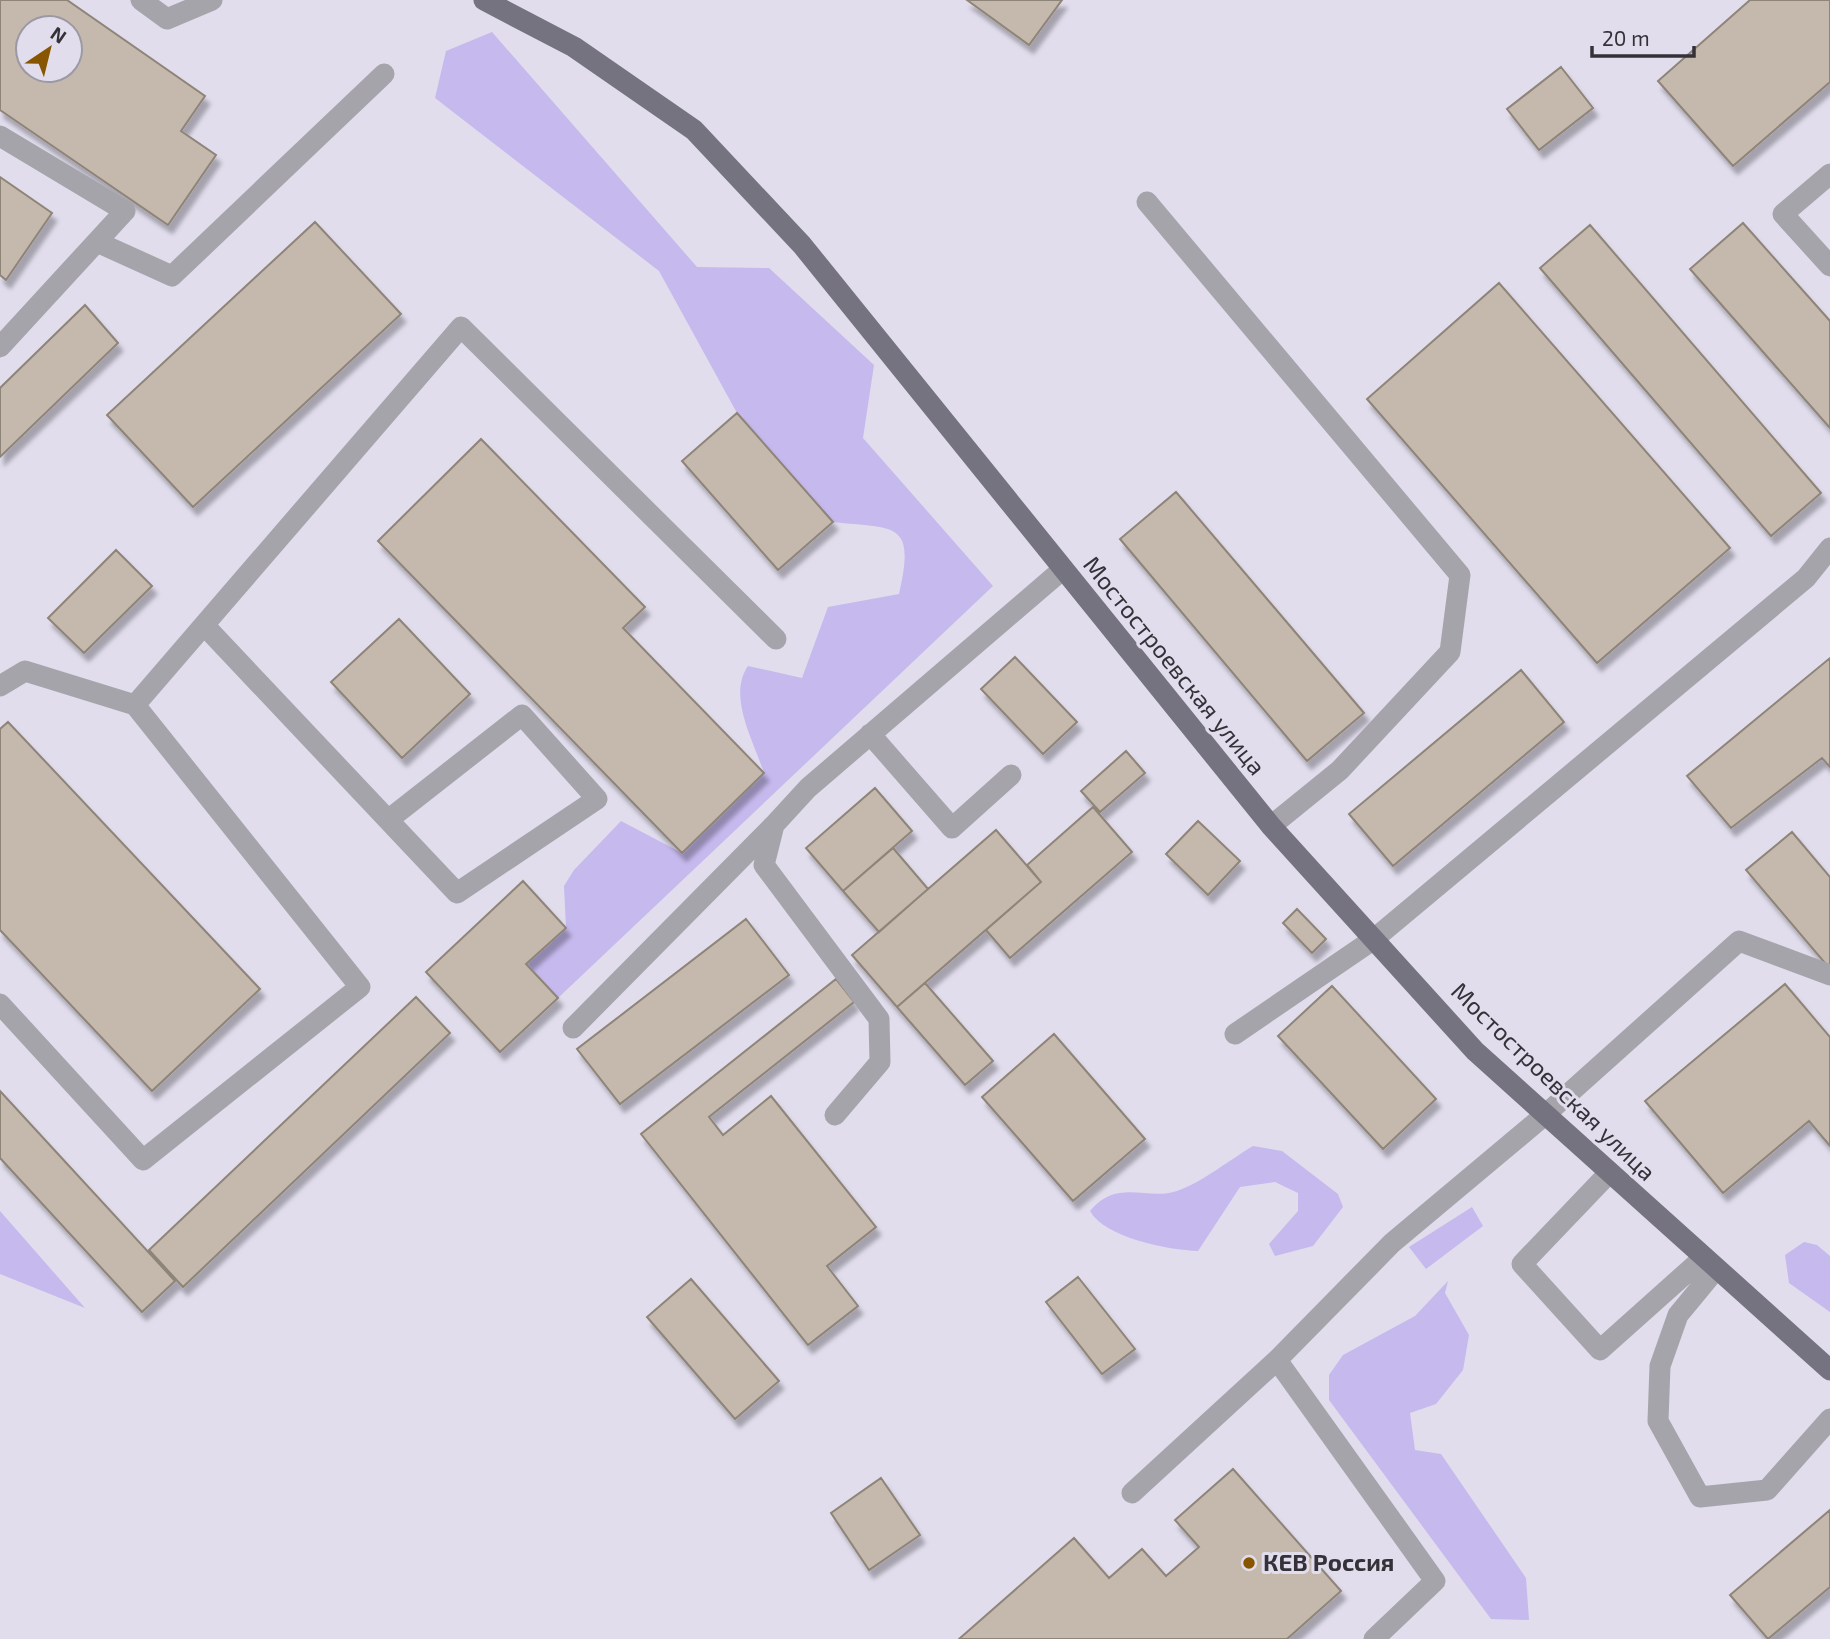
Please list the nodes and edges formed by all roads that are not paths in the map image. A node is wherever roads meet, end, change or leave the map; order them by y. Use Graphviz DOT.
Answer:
graph roads {
  1 [pos="141,0"];
  2 [pos="212,0"];
  3 [pos="484,0"];
  4 [pos="384,74"];
  5 [pos="0,136"];
  6 [pos="1830,174"];
  7 [pos="1147,202"];
  8 [pos="97,242"];
  9 [pos="1830,266"];
  10 [pos="0,347"];
  11 [pos="1830,548"];
  12 [pos="1062,570"];
  13 [pos="204,625"];
  14 [pos="776,639"];
  15 [pos="0,686"];
  16 [pos="135,705"];
  17 [pos="870,734"];
  18 [pos="1011,775"];
  19 [pos="388,820"];
  20 [pos="774,825"];
  21 [pos="1271,826"];
  22 [pos="1374,939"];
  23 [pos="1830,975"];
  24 [pos="0,1004"];
  25 [pos="573,1028"];
  26 [pos="1235,1034"];
  27 [pos="1546,1114"];
  28 [pos="835,1115"];
  29 [pos="1609,1173"];
  30 [pos="1709,1263"];
  31 [pos="1277,1360"];
  32 [pos="1830,1370"];
  33 [pos="1830,1419"];
  34 [pos="1132,1493"];
  35 [pos="1374,1639"];
  1 -- 2 [label="lane"];
  3 -- 12 [label="main road, Мостостроевская улица"];
  4 -- 8 [label="lane"];
  5 -- 8 [label="lane"];
  6 -- 9 [label="lane"];
  7 -- 21 [label="lane"];
  8 -- 10 [label="lane"];
  11 -- 22 [label="lane"];
  12 -- 17 [label="lane"];
  12 -- 21 [label="main road, Мостостроевская улица"];
  13 -- 14 [label="lane"];
  13 -- 16 [label="lane"];
  13 -- 19 [label="lane"];
  15 -- 16 [label="lane"];
  16 -- 24 [label="lane"];
  17 -- 18 [label="lane"];
  17 -- 20 [label="lane"];
  19 -- 19 [label="lane"];
  20 -- 25 [label="lane"];
  20 -- 28 [label="lane"];
  21 -- 22 [label="main road, Мостостроевская улица"];
  22 -- 26 [label="lane"];
  22 -- 27 [label="main road, Мостостроевская улица"];
  23 -- 27 [label="lane"];
  27 -- 29 [label="main road, Мостостроевская улица"];
  27 -- 31 [label="lane"];
  29 -- 30 [label="main road, Мостостроевская улица"];
  29 -- 30 [label="lane"];
  30 -- 32 [label="main road, Мостостроевская улица"];
  30 -- 33 [label="lane"];
  31 -- 34 [label="lane"];
  31 -- 35 [label="lane"];
}
